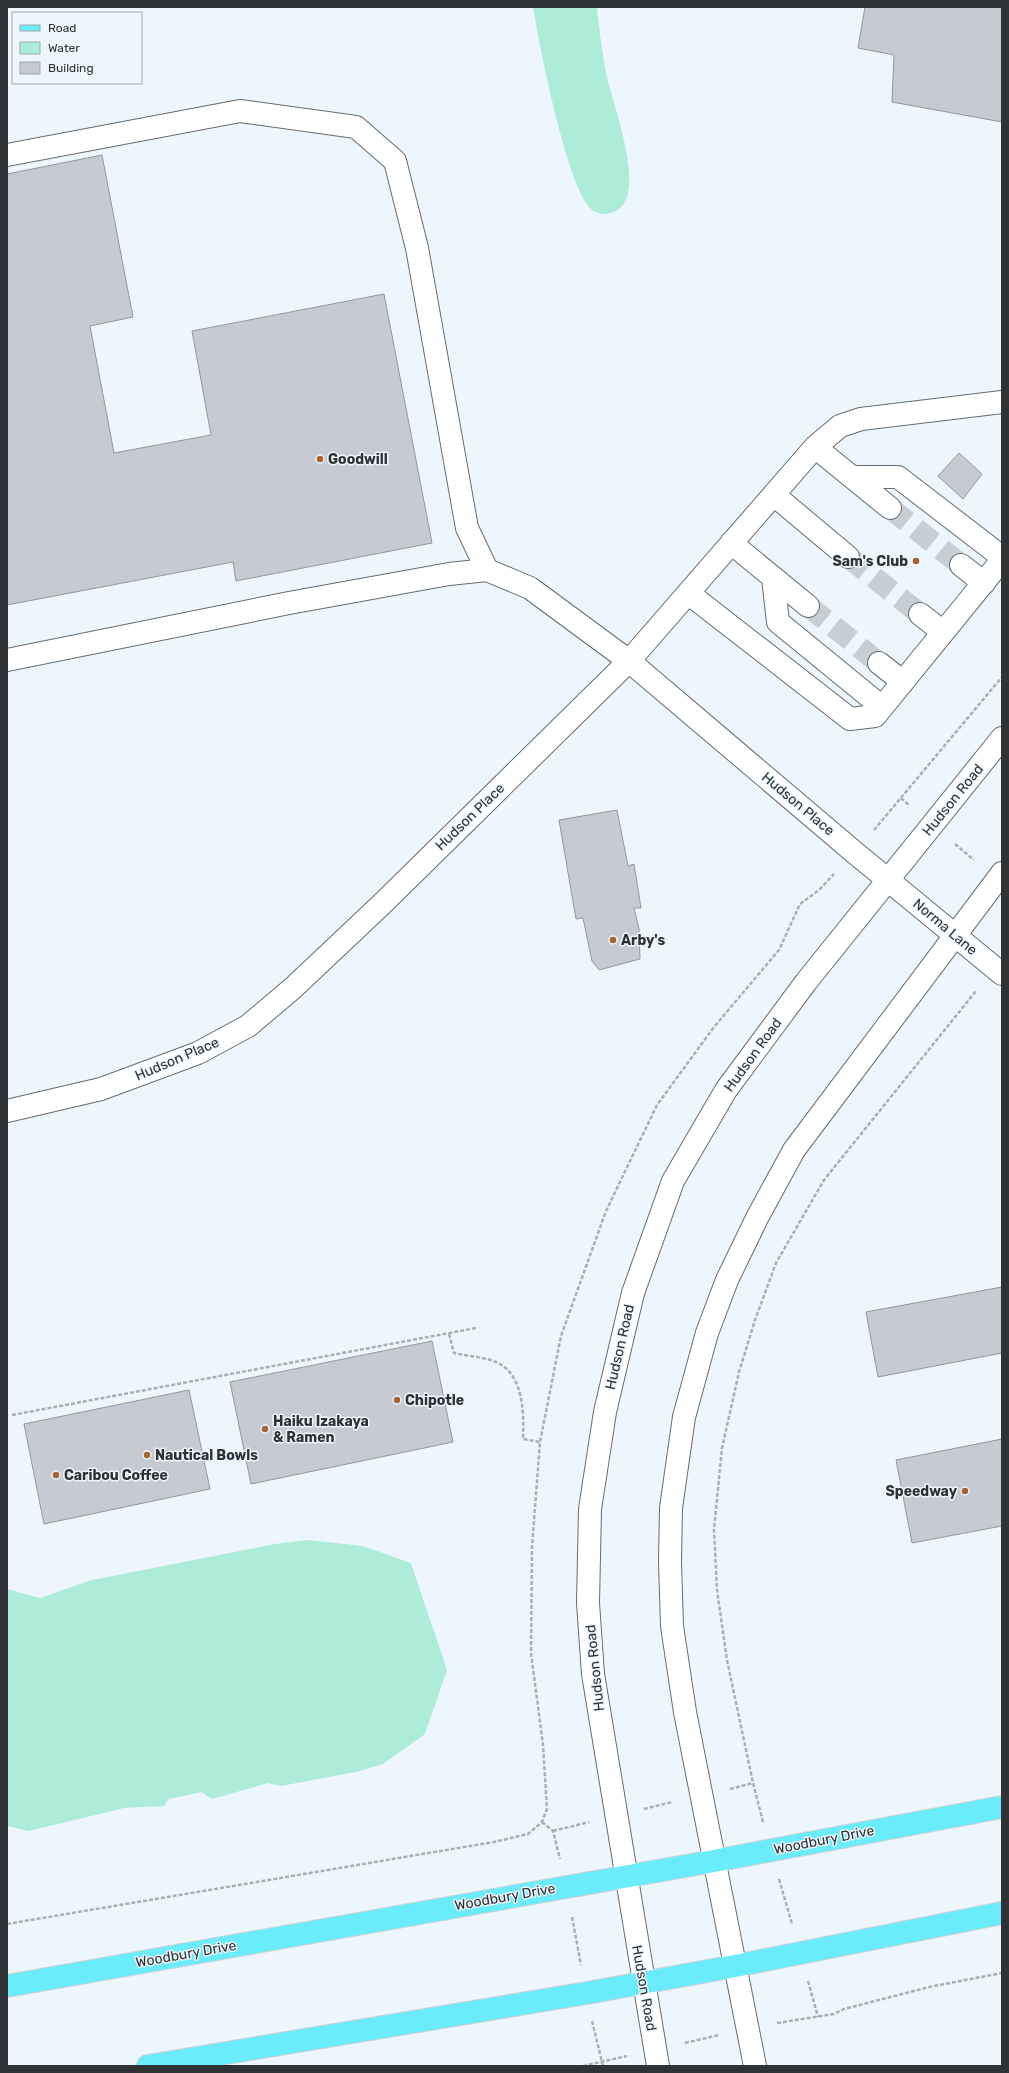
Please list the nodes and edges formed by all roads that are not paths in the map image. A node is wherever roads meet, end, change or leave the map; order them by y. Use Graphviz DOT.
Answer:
graph roads {
  1 [pos="7,155"];
  2 [pos="1002,402"];
  3 [pos="815,447"];
  4 [pos="852,477"];
  5 [pos="774,495"];
  6 [pos="890,508"];
  7 [pos="731,543"];
  8 [pos="848,557"];
  9 [pos="1002,559"];
  10 [pos="961,565"];
  11 [pos="487,570"];
  12 [pos="774,578"];
  13 [pos="984,583"];
  14 [pos="688,593"];
  15 [pos="808,606"];
  16 [pos="920,614"];
  17 [pos="943,632"];
  18 [pos="7,660"];
  19 [pos="629,661"];
  20 [pos="879,664"];
  21 [pos="903,682"];
  22 [pos="882,707"];
  23 [pos="1002,738"];
  24 [pos="1002,873"];
  25 [pos="889,880"];
  26 [pos="954,936"];
  27 [pos="998,971"];
  28 [pos="7,1111"];
  29 [pos="1002,1807"];
  30 [pos="714,1861"];
  31 [pos="626,1876"];
  32 [pos="1002,1912"];
  33 [pos="735,1966"];
  34 [pos="643,1982"];
  35 [pos="7,1986"];
  36 [pos="657,2058"];
  37 [pos="148,2066"];
  38 [pos="754,2066"];
  1 -- 11 [label="street"];
  2 -- 3 [label="street"];
  3 -- 4 [label="street"];
  3 -- 5 [label="street"];
  4 -- 6 [label="street"];
  4 -- 9 [label="street"];
  5 -- 7 [label="street"];
  5 -- 8 [label="street"];
  7 -- 12 [label="street"];
  7 -- 14 [label="street"];
  9 -- 13 [label="street"];
  10 -- 13 [label="street"];
  11 -- 18 [label="street"];
  11 -- 19 [label="street"];
  12 -- 15 [label="street"];
  12 -- 22 [label="street"];
  13 -- 17 [label="street"];
  14 -- 19 [label="street"];
  14 -- 22 [label="street"];
  16 -- 17 [label="street"];
  17 -- 21 [label="street"];
  19 -- 25 [label="street, Hudson Place"];
  19 -- 28 [label="street, Hudson Place"];
  20 -- 21 [label="street"];
  21 -- 22 [label="street"];
  23 -- 25 [label="street, Hudson Road"];
  24 -- 26 [label="street"];
  25 -- 26 [label="street, Norma Lane"];
  25 -- 31 [label="street, Hudson Road"];
  26 -- 27 [label="street, Norma Lane"];
  26 -- 30 [label="street"];
  29 -- 30 [label="main road, Woodbury Drive"];
  30 -- 31 [label="main road, Woodbury Drive"];
  30 -- 33 [label="street"];
  31 -- 34 [label="street, Hudson Road"];
  31 -- 35 [label="main road, Woodbury Drive"];
  32 -- 33 [label="main road"];
  33 -- 34 [label="main road"];
  33 -- 38 [label="street"];
  34 -- 36 [label="street, Hudson Road"];
  34 -- 37 [label="main road"];
}
